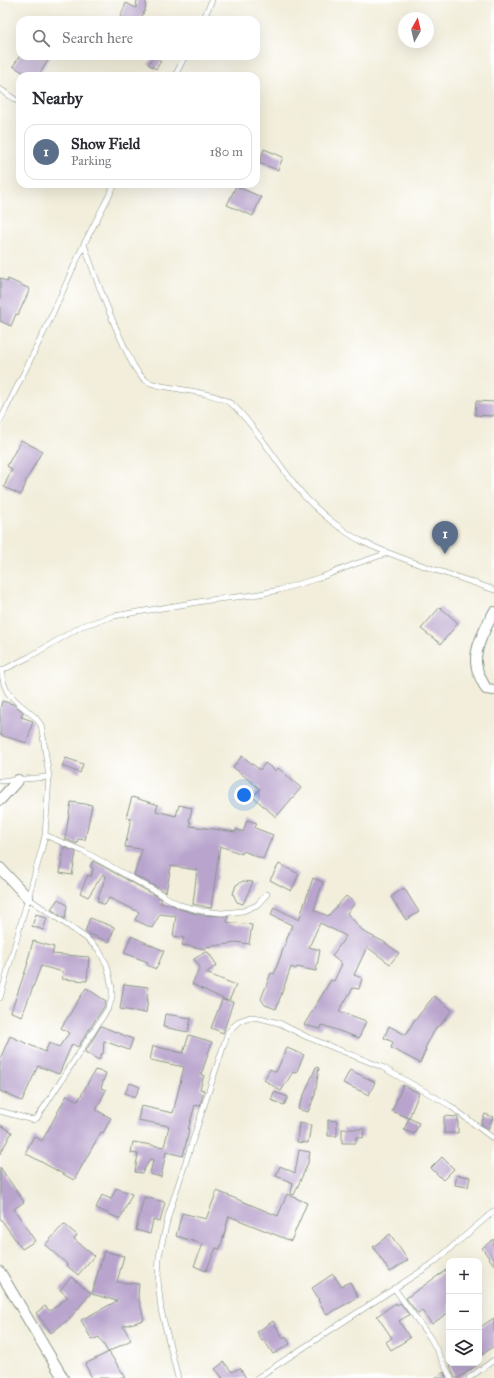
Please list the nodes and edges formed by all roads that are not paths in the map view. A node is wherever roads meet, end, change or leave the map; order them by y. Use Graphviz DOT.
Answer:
graph roads {
  1 [pos="212,0"];
  2 [pos="205,16"];
  3 [pos="183,60"];
  4 [pos="177,72"];
  5 [pos="0,89"];
  6 [pos="16,100"];
  7 [pos="113,188"];
  8 [pos="84,244"];
  9 [pos="0,421"];
  10 [pos="388,553"];
  11 [pos="494,590"];
  12 [pos="494,612"];
  13 [pos="1,670"];
  14 [pos="494,690"];
  15 [pos="49,777"];
  16 [pos="18,780"];
  17 [pos="0,781"];
  18 [pos="0,800"];
  19 [pos="45,835"];
  20 [pos="0,868"];
  21 [pos="267,894"];
  22 [pos="28,898"];
  23 [pos="0,998"];
  24 [pos="0,1111"];
  25 [pos="494,1139"];
  26 [pos="494,1211"];
  27 [pos="0,1272"];
  28 [pos="394,1288"];
  29 [pos="494,1360"];
  30 [pos="63,1378"];
  31 [pos="178,1378"];
  32 [pos="257,1378"];
  33 [pos="451,1378"];
  34 [pos="470,1378"];
  1 -- 2 [label="lane"];
  3 -- 4 [label="lane"];
  5 -- 6 [label="lane"];
  7 -- 8 [label="lane"];
  8 -- 9 [label="lane"];
  8 -- 10 [label="lane"];
  10 -- 11 [label="lane"];
  10 -- 13 [label="lane"];
  12 -- 14 [label="street"];
  13 -- 15 [label="lane"];
  15 -- 16 [label="lane"];
  15 -- 19 [label="lane"];
  16 -- 17 [label="lane"];
  16 -- 18 [label="street"];
  19 -- 21 [label="lane"];
  19 -- 22 [label="lane"];
  20 -- 22 [label="street"];
  22 -- 23 [label="lane"];
  22 -- 24 [label="lane"];
  25 -- 31 [label="lane"];
  26 -- 28 [label="lane"];
  27 -- 30 [label="street"];
  28 -- 32 [label="lane"];
  28 -- 33 [label="lane"];
  29 -- 34 [label="lane"];
}
